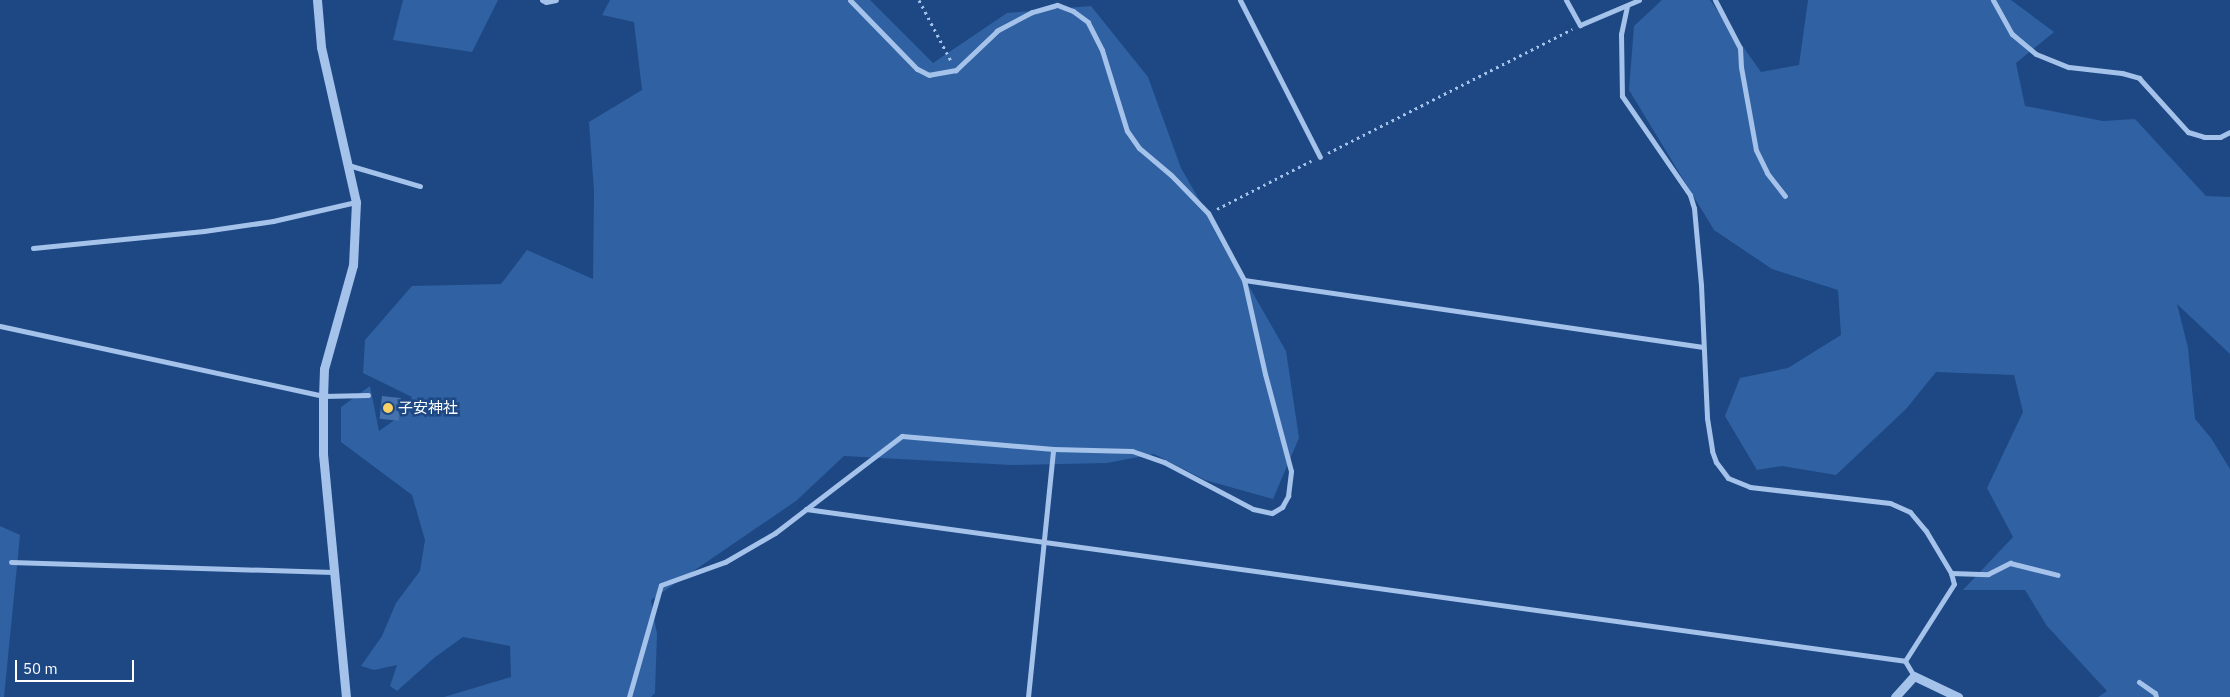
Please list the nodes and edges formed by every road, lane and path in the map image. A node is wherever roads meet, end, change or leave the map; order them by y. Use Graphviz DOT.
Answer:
graph roads {
  1 [pos="317,0"];
  2 [pos="542,0"];
  3 [pos="556,0"];
  4 [pos="850,0"];
  5 [pos="919,0"];
  6 [pos="1240,0"];
  7 [pos="1566,0"];
  8 [pos="1639,0"];
  9 [pos="1716,0"];
  10 [pos="1994,0"];
  11 [pos="1627,6"];
  12 [pos="1580,26"];
  13 [pos="956,70"];
  14 [pos="2230,132"];
  15 [pos="1320,157"];
  16 [pos="347,164"];
  17 [pos="420,186"];
  18 [pos="1785,196"];
  19 [pos="356,202"];
  20 [pos="1208,214"];
  21 [pos="33,248"];
  22 [pos="1244,280"];
  23 [pos="0,326"];
  24 [pos="1703,346"];
  25 [pos="368,395"];
  26 [pos="323,396"];
  27 [pos="1052,449"];
  28 [pos="806,510"];
  29 [pos="1043,542"];
  30 [pos="11,562"];
  31 [pos="333,572"];
  32 [pos="1951,573"];
  33 [pos="2058,575"];
  34 [pos="1905,660"];
  35 [pos="1914,676"];
  36 [pos="2140,682"];
  37 [pos="346,697"];
  38 [pos="630,697"];
  39 [pos="1028,697"];
  40 [pos="1895,697"];
  41 [pos="1958,697"];
  42 [pos="2156,697"];
  1 -- 16 [label="street"];
  2 -- 3 [label="street"];
  4 -- 13 [label="street"];
  5 -- 13 [label="path"];
  6 -- 15 [label="street"];
  7 -- 12 [label="street"];
  8 -- 11 [label="street"];
  9 -- 18 [label="street"];
  10 -- 14 [label="street"];
  11 -- 12 [label="street"];
  11 -- 24 [label="street"];
  12 -- 15 [label="path"];
  13 -- 20 [label="street"];
  15 -- 20 [label="path"];
  16 -- 17 [label="street"];
  16 -- 19 [label="street"];
  19 -- 21 [label="street"];
  19 -- 26 [label="street"];
  20 -- 22 [label="street"];
  22 -- 24 [label="street"];
  22 -- 27 [label="street"];
  23 -- 26 [label="street"];
  24 -- 32 [label="street"];
  25 -- 26 [label="street"];
  26 -- 31 [label="street"];
  27 -- 28 [label="street"];
  27 -- 29 [label="street"];
  28 -- 29 [label="street"];
  28 -- 38 [label="street"];
  29 -- 34 [label="street"];
  29 -- 39 [label="street"];
  30 -- 31 [label="street"];
  31 -- 37 [label="street"];
  32 -- 33 [label="street"];
  32 -- 34 [label="street"];
  34 -- 35 [label="street"];
  35 -- 40 [label="street"];
  35 -- 41 [label="street"];
  36 -- 42 [label="street"];
}
